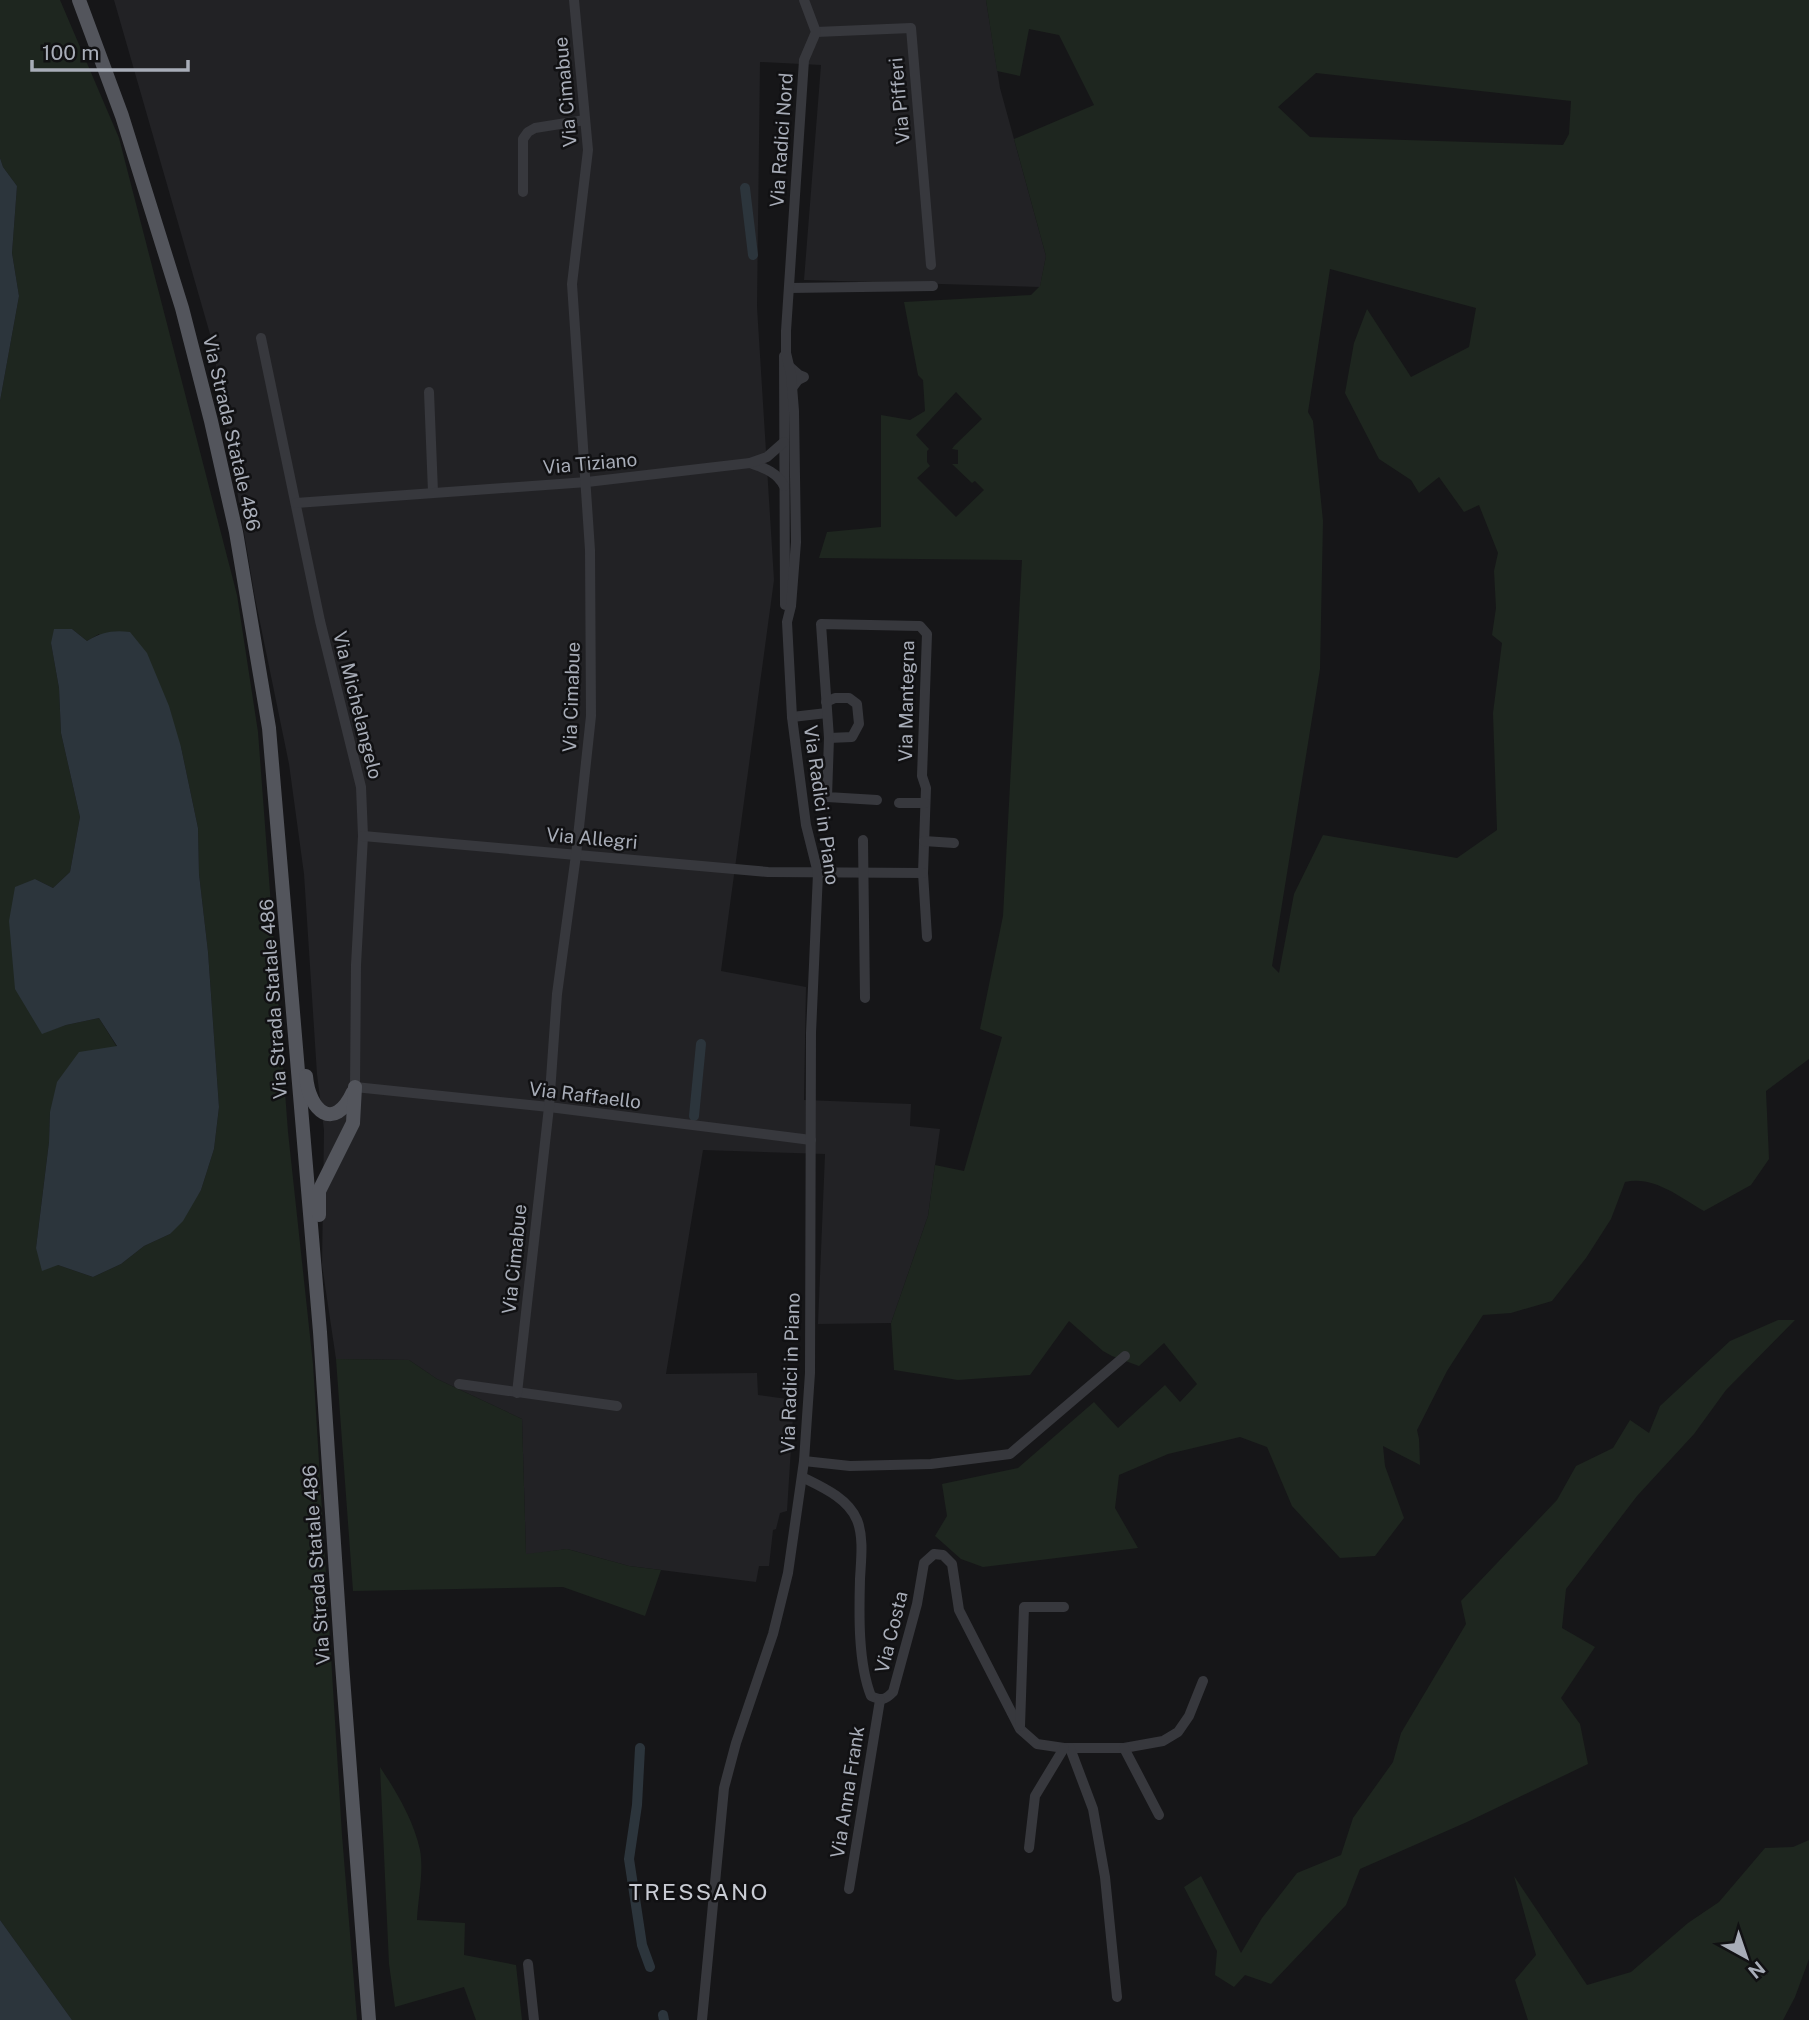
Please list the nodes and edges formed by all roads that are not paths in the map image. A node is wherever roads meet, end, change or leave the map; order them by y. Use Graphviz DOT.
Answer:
graph roads {
  1 [pos="79,0"];
  2 [pos="574,0"];
  3 [pos="804,0"];
  4 [pos="816,32"];
  5 [pos="585,120"];
  6 [pos="523,192"];
  7 [pos="930,265"];
  8 [pos="933,286"];
  9 [pos="789,288"];
  10 [pos="261,338"];
  11 [pos="786,353"];
  12 [pos="790,367"];
  13 [pos="792,387"];
  14 [pos="429,392"];
  15 [pos="783,401"];
  16 [pos="784,442"];
  17 [pos="794,462"];
  18 [pos="750,463"];
  19 [pos="587,482"];
  20 [pos="784,486"];
  21 [pos="433,492"];
  22 [pos="296,503"];
  23 [pos="788,622"];
  24 [pos="826,708"];
  25 [pos="792,718"];
  26 [pos="829,738"];
  27 [pos="877,800"];
  28 [pos="899,803"];
  29 [pos="925,803"];
  30 [pos="363,836"];
  31 [pos="863,840"];
  32 [pos="924,841"];
  33 [pos="954,843"];
  34 [pos="576,855"];
  35 [pos="818,873"];
  36 [pos="863,873"];
  37 [pos="923,873"];
  38 [pos="927,937"];
  39 [pos="865,998"];
  40 [pos="292,1002"];
  41 [pos="355,1087"];
  42 [pos="549,1107"];
  43 [pos="811,1140"];
  44 [pos="316,1275"];
  45 [pos="1125,1356"];
  46 [pos="459,1384"];
  47 [pos="517,1393"];
  48 [pos="617,1406"];
  49 [pos="804,1461"];
  50 [pos="802,1477"];
  51 [pos="1064,1607"];
  52 [pos="1203,1681"];
  53 [pos="880,1700"];
  54 [pos="1020,1729"];
  55 [pos="1067,1748"];
  56 [pos="1124,1748"];
  57 [pos="1159,1815"];
  58 [pos="1029,1848"];
  59 [pos="849,1889"];
  60 [pos="528,1964"];
  61 [pos="1117,1997"];
  62 [pos="369,2020"];
  63 [pos="534,2020"];
  64 [pos="702,2020"];
  1 -- 40 [label="main road, Via Strada Statale 486"];
  2 -- 5 [label="street, Via Cimabue"];
  3 -- 4 [label="street"];
  4 -- 7 [label="street, Via Pifferi"];
  4 -- 9 [label="street, Via Radici Nord"];
  5 -- 6 [label="street"];
  5 -- 19 [label="street, Via Cimabue"];
  8 -- 9 [label="street"];
  9 -- 11 [label="street, Via Radici Nord"];
  10 -- 22 [label="street, Via Michelangelo"];
  11 -- 12 [label="street, Via Radici Nord"];
  11 -- 15 [label="street, Via Radici Nord"];
  12 -- 13 [label="street, Via Radici Nord"];
  12 -- 13 [label="street"];
  13 -- 15 [label="street"];
  13 -- 17 [label="street, Via Radici Nord"];
  14 -- 21 [label="street"];
  15 -- 16 [label="street, Via Radici Nord"];
  16 -- 18 [label="street"];
  16 -- 20 [label="street, Via Radici Nord"];
  17 -- 23 [label="street, Via Radici in Piano"];
  18 -- 19 [label="street, Via Tiziano"];
  18 -- 20 [label="street"];
  19 -- 21 [label="street, Via Tiziano"];
  19 -- 34 [label="street, Via Cimabue"];
  20 -- 23 [label="street, Via Radici Nord"];
  21 -- 22 [label="street, Via Tiziano"];
  22 -- 30 [label="street, Via Michelangelo"];
  23 -- 25 [label="street, Via Radici in Piano"];
  24 -- 25 [label="street, Via Radici in Piano"];
  24 -- 26 [label="street, Via Radici in Piano"];
  24 -- 26 [label="street, Via Radici in Piano"];
  24 -- 29 [label="street, Via Mantegna"];
  25 -- 35 [label="street, Via Radici in Piano"];
  26 -- 27 [label="street, Via Radici in Piano"];
  28 -- 29 [label="street"];
  29 -- 32 [label="street"];
  30 -- 34 [label="street, Via Allegri"];
  30 -- 41 [label="street, Via Michelangelo"];
  31 -- 36 [label="street"];
  32 -- 33 [label="street"];
  32 -- 37 [label="street"];
  34 -- 35 [label="street, Via Allegri"];
  34 -- 42 [label="street, Via Cimabue"];
  35 -- 36 [label="street, Via Allegri"];
  35 -- 43 [label="street, Via Radici in Piano"];
  36 -- 37 [label="street, Via Allegri"];
  36 -- 39 [label="street"];
  37 -- 38 [label="street"];
  40 -- 41 [label="main road"];
  40 -- 44 [label="main road, Via Strada Statale 486"];
  41 -- 42 [label="street, Via Raffaello"];
  41 -- 44 [label="main road"];
  42 -- 43 [label="street, Via Raffaello"];
  42 -- 47 [label="street, Via Cimabue"];
  43 -- 49 [label="street, Via Radici in Piano"];
  44 -- 62 [label="main road, Via Strada Statale 486"];
  45 -- 49 [label="street"];
  46 -- 47 [label="street"];
  47 -- 48 [label="street"];
  49 -- 50 [label="street, Via Radici in Piano"];
  50 -- 53 [label="street, Via Costa"];
  50 -- 64 [label="street, Via Radici in Piano"];
  51 -- 54 [label="street"];
  52 -- 56 [label="street"];
  53 -- 54 [label="street, Via Costa"];
  53 -- 59 [label="street, Via Anna Frank"];
  54 -- 55 [label="street"];
  55 -- 56 [label="street"];
  55 -- 58 [label="street"];
  55 -- 61 [label="street"];
  56 -- 57 [label="street"];
  60 -- 63 [label="street"];
}
